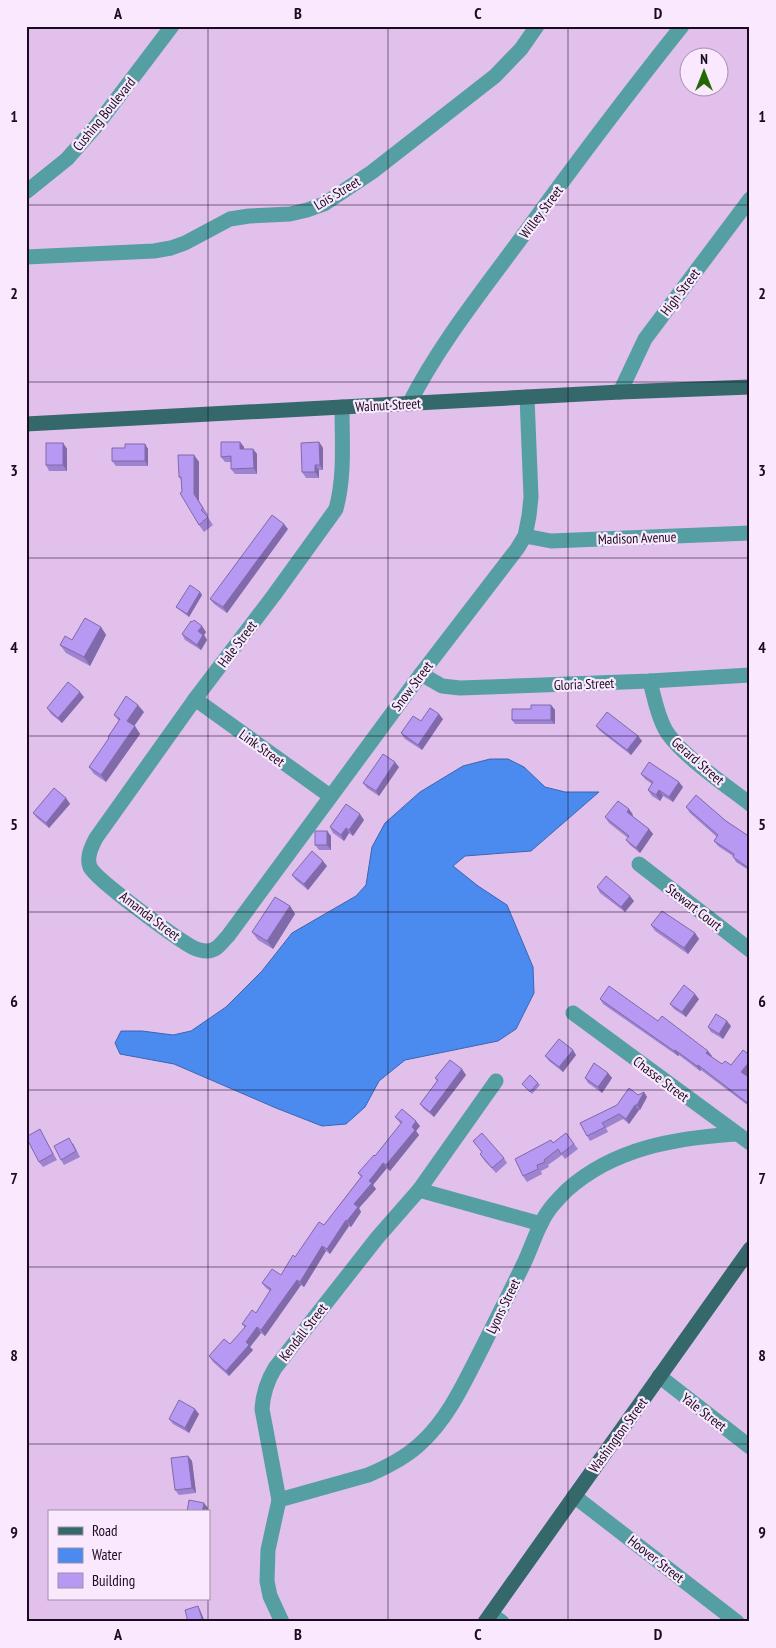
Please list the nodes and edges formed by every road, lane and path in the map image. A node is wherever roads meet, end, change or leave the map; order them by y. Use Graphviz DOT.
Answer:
graph roads {
  1 [pos="172,26"];
  2 [pos="537,26"];
  3 [pos="682,26"];
  4 [pos="26,192"];
  5 [pos="750,199"];
  6 [pos="26,257"];
  7 [pos="750,387"];
  8 [pos="620,392"];
  9 [pos="528,397"];
  10 [pos="409,404"];
  11 [pos="342,407"];
  12 [pos="26,424"];
  13 [pos="750,533"];
  14 [pos="525,536"];
  15 [pos="421,674"];
  16 [pos="750,675"];
  17 [pos="650,681"];
  18 [pos="195,699"];
  19 [pos="330,796"];
  20 [pos="750,804"];
  21 [pos="639,864"];
  22 [pos="90,867"];
  23 [pos="216,949"];
  24 [pos="750,950"];
  25 [pos="573,1013"];
  26 [pos="496,1081"];
  27 [pos="736,1134"];
  28 [pos="750,1143"];
  29 [pos="419,1190"];
  30 [pos="542,1224"];
  31 [pos="748,1255"];
  32 [pos="659,1376"];
  33 [pos="750,1447"];
  34 [pos="574,1496"];
  35 [pos="279,1500"];
  36 [pos="493,1619"];
  37 [pos="282,1622"];
  38 [pos="737,1622"];
  1 -- 4 [label="street, Cushing Boulevard"];
  2 -- 6 [label="street, Lois Street"];
  3 -- 10 [label="street, Willey Street"];
  5 -- 8 [label="street, High Street"];
  7 -- 8 [label="main road, Walnut Street"];
  8 -- 9 [label="main road, Walnut Street"];
  9 -- 10 [label="main road, Walnut Street"];
  9 -- 14 [label="street, Snow Street"];
  10 -- 11 [label="main road, Walnut Street"];
  11 -- 12 [label="main road, Walnut Street"];
  11 -- 18 [label="street, Hale Street"];
  13 -- 14 [label="street, Madison Avenue"];
  14 -- 15 [label="street, Snow Street"];
  15 -- 17 [label="street, Gloria Street"];
  15 -- 19 [label="street, Snow Street"];
  16 -- 17 [label="street, Gloria Street"];
  17 -- 20 [label="street, Gerard Street"];
  18 -- 19 [label="street, Link Street"];
  18 -- 22 [label="street, Hale Street"];
  19 -- 23 [label="street, Snow Street"];
  21 -- 24 [label="street, Stewart Court"];
  22 -- 23 [label="street, Amanda Street"];
  25 -- 27 [label="street, Chasse Street"];
  26 -- 29 [label="street, Kendall Street"];
  27 -- 28 [label="street, Chasse Street"];
  27 -- 30 [label="street, Lyons Street"];
  29 -- 30 [label="street"];
  29 -- 35 [label="street, Kendall Street"];
  30 -- 35 [label="street, Lyons Street"];
  31 -- 32 [label="main road, Washington Street"];
  32 -- 33 [label="street, Yale Street"];
  32 -- 34 [label="main road, Washington Street"];
  34 -- 36 [label="main road, Washington Street"];
  34 -- 38 [label="street, Hoover Street"];
  35 -- 37 [label="street"];
}
